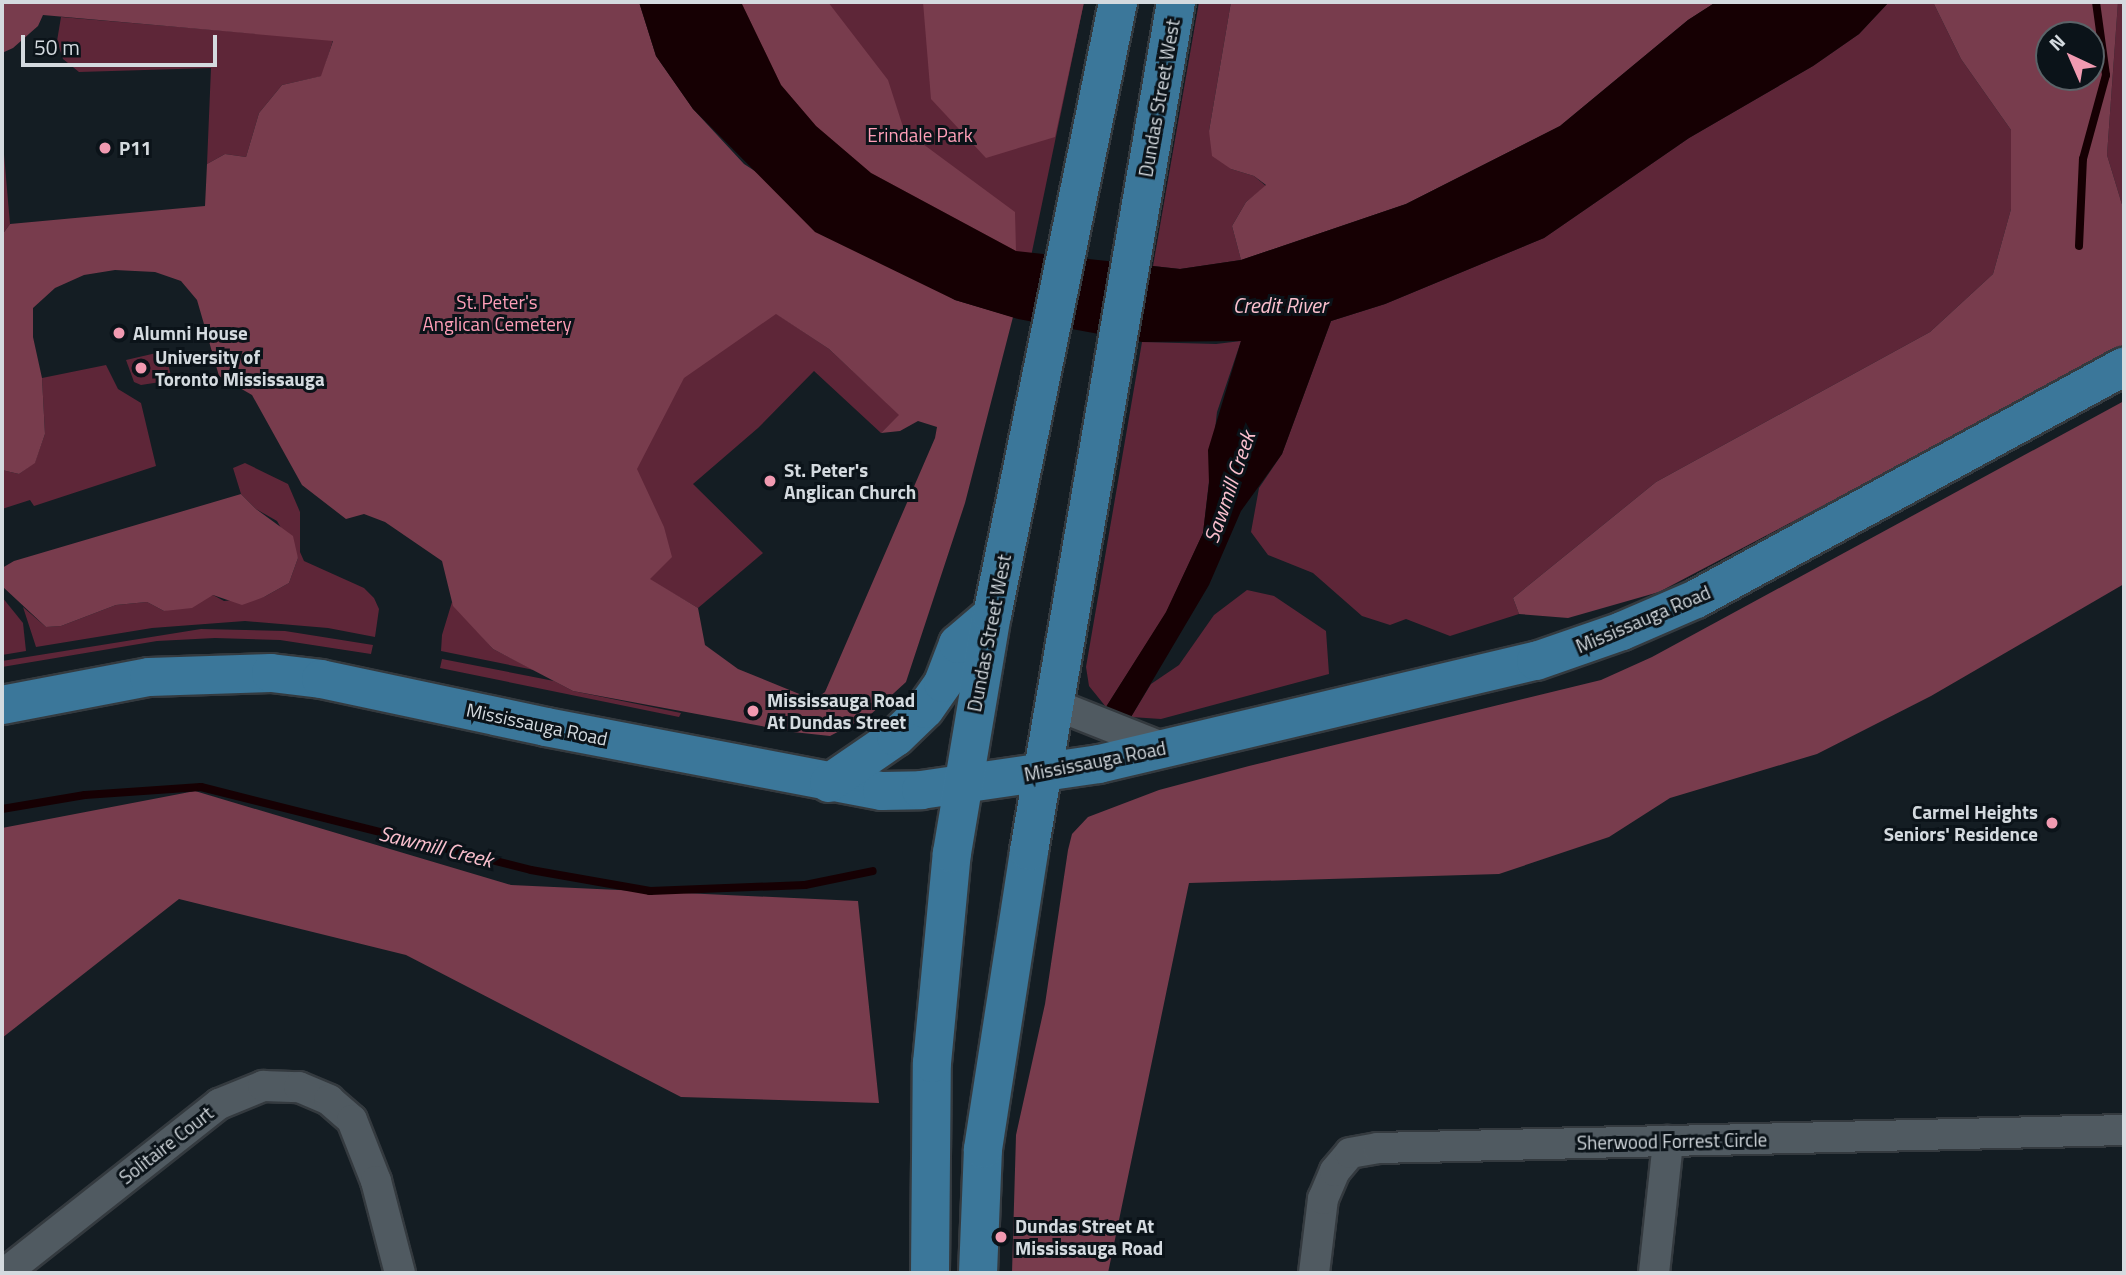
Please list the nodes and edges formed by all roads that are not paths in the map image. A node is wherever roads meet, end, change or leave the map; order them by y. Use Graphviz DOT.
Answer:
graph roads {
  1 [pos="1118,2"];
  2 [pos="1176,2"];
  3 [pos="2124,367"];
  4 [pos="992,615"];
  5 [pos="2,705"];
  6 [pos="1056,705"];
  7 [pos="1164,748"];
  8 [pos="1044,772"];
  9 [pos="829,782"];
  10 [pos="962,784"];
  11 [pos="2124,1130"];
  12 [pos="1668,1141"];
  13 [pos="5,1273"];
  14 [pos="400,1273"];
  15 [pos="930,1273"];
  16 [pos="978,1273"];
  17 [pos="1314,1273"];
  18 [pos="1654,1273"];
  1 -- 4 [label="main road, Dundas Street West"];
  2 -- 6 [label="main road, Dundas Street West"];
  3 -- 7 [label="main road, Mississauga Road"];
  4 -- 9 [label="main road"];
  4 -- 10 [label="main road, Dundas Street West"];
  5 -- 9 [label="main road, Mississauga Road"];
  6 -- 7 [label="street"];
  6 -- 8 [label="main road, Dundas Street West"];
  7 -- 8 [label="main road, Mississauga Road"];
  8 -- 10 [label="main road, Mississauga Road"];
  8 -- 16 [label="main road, Dundas Street West"];
  9 -- 10 [label="main road, Mississauga Road"];
  10 -- 15 [label="main road, Dundas Street West"];
  11 -- 12 [label="street, Sherwood Forrest Circle"];
  12 -- 17 [label="street, Sherwood Forrest Circle"];
  12 -- 18 [label="street"];
  13 -- 14 [label="street, Solitaire Court"];
}
